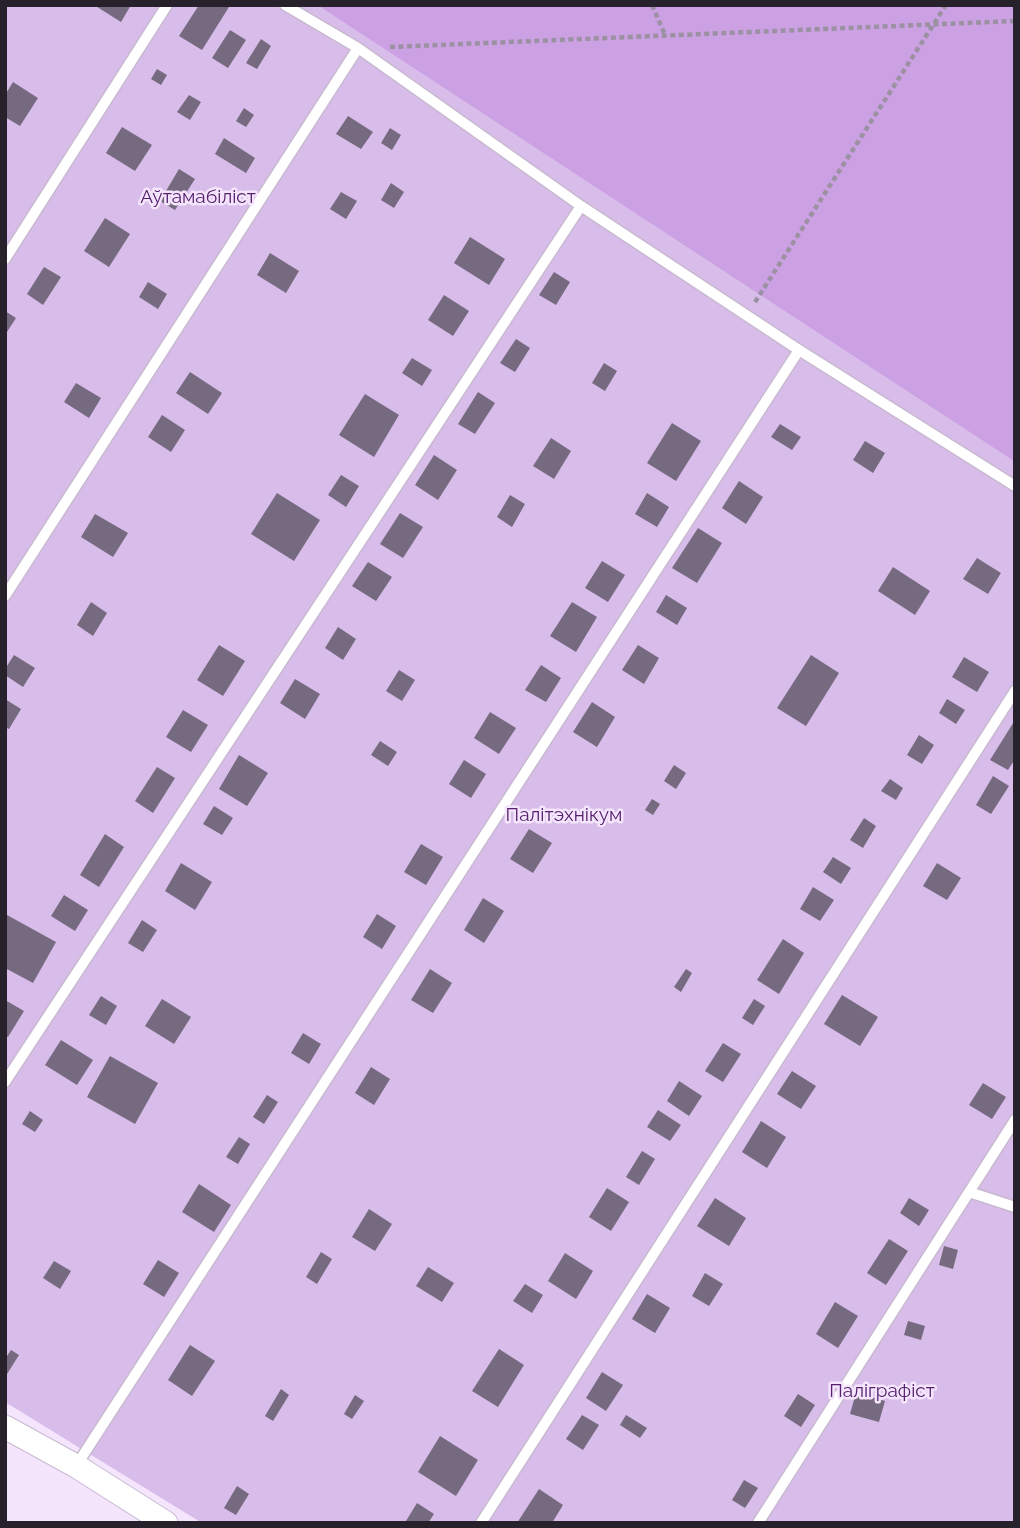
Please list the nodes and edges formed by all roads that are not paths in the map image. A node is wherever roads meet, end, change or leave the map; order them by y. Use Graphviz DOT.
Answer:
graph roads {
  1 [pos="167,5"];
  2 [pos="285,5"];
  3 [pos="358,48"];
  4 [pos="581,206"];
  5 [pos="5,258"];
  6 [pos="799,349"];
  7 [pos="1015,486"];
  8 [pos="5,596"];
  9 [pos="1015,691"];
  10 [pos="5,1082"];
  11 [pos="1015,1120"];
  12 [pos="969,1192"];
  13 [pos="1015,1207"];
  14 [pos="5,1427"];
  15 [pos="76,1466"];
  16 [pos="166,1523"];
  17 [pos="481,1523"];
  18 [pos="758,1523"];
  1 -- 5 [label="lane"];
  2 -- 3 [label="lane"];
  3 -- 4 [label="lane"];
  3 -- 8 [label="lane"];
  4 -- 6 [label="lane"];
  4 -- 10 [label="lane"];
  6 -- 7 [label="lane"];
  6 -- 15 [label="lane"];
  9 -- 17 [label="lane"];
  11 -- 12 [label="lane"];
  12 -- 13 [label="lane"];
  12 -- 18 [label="lane"];
  14 -- 15 [label="street"];
  15 -- 16 [label="street"];
}
